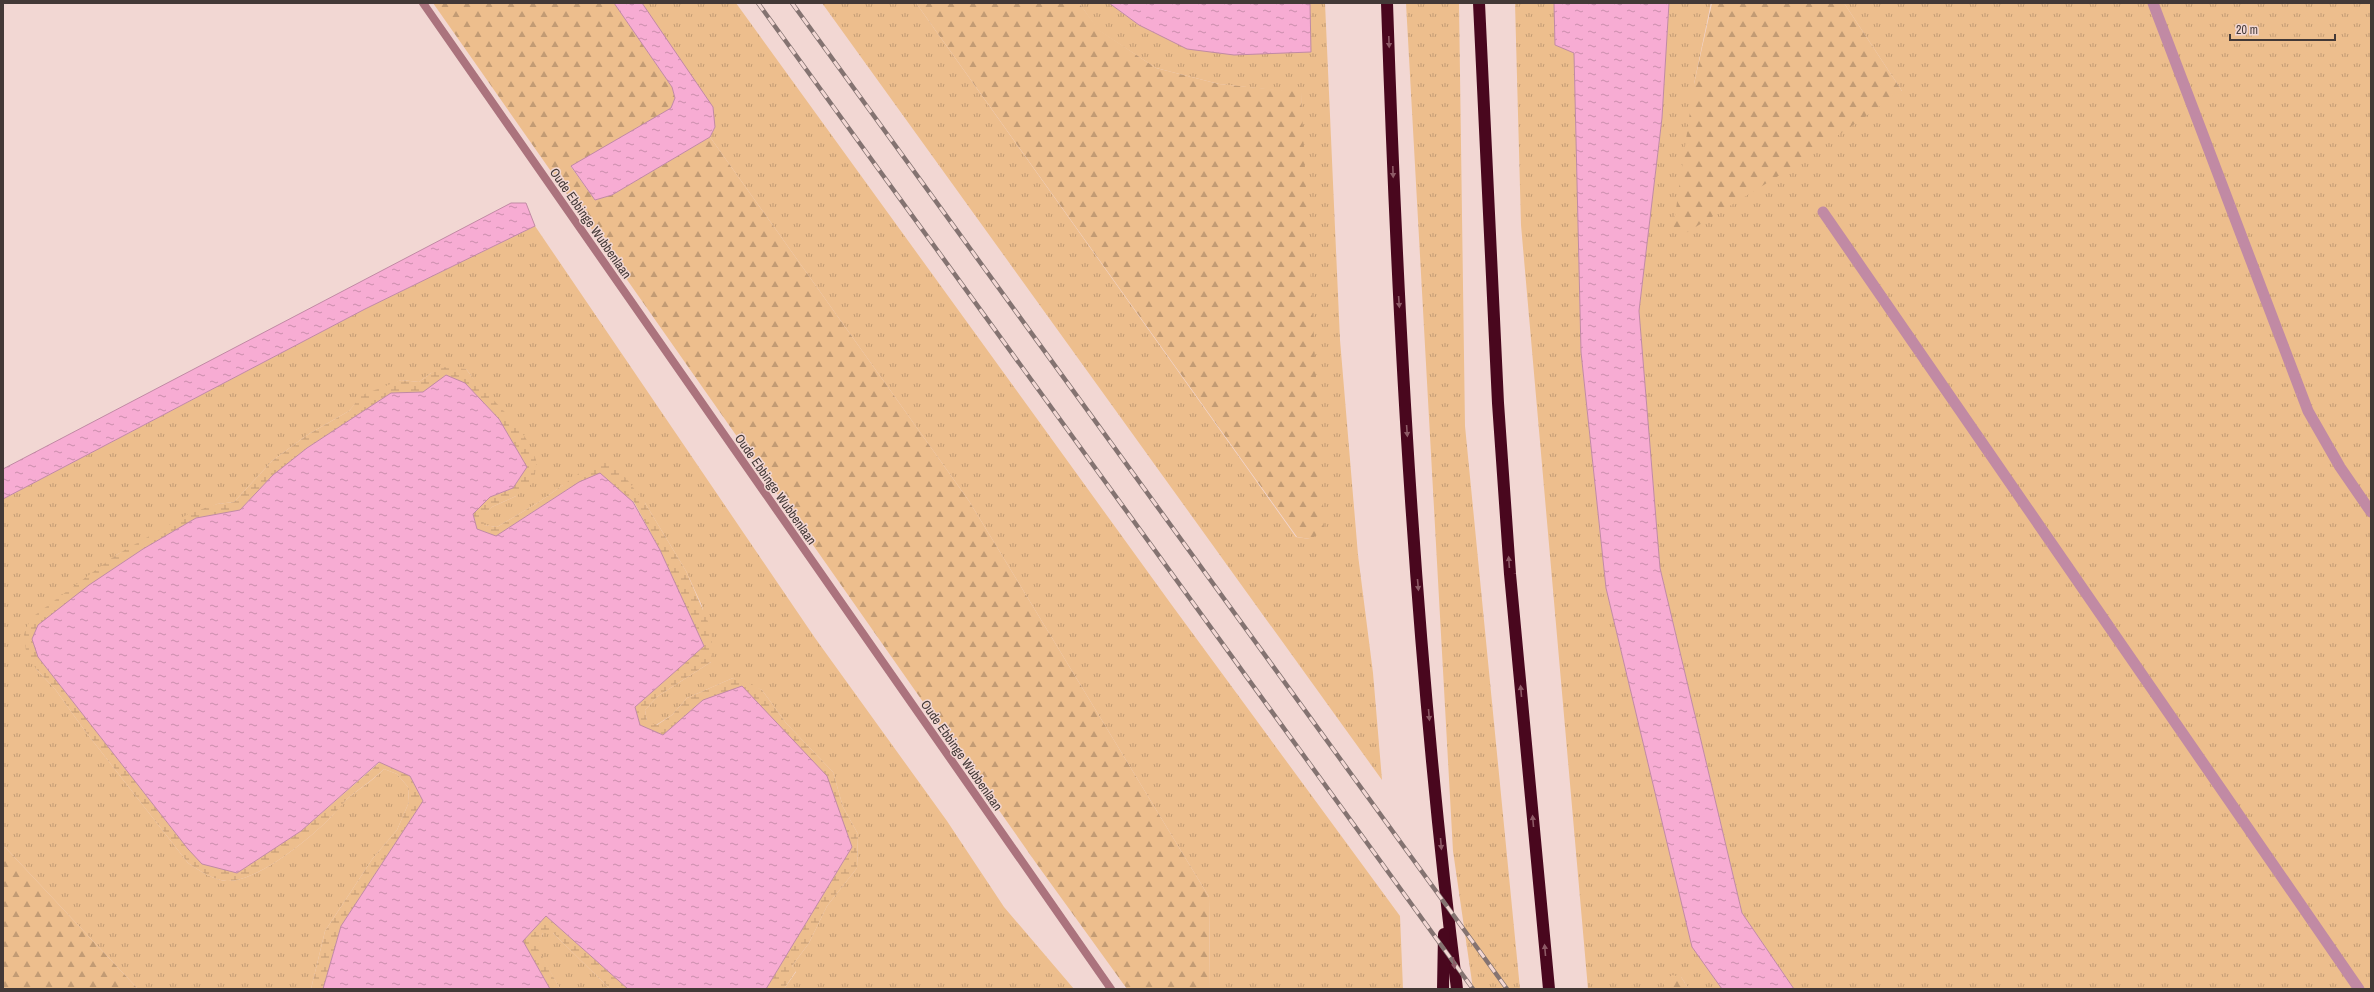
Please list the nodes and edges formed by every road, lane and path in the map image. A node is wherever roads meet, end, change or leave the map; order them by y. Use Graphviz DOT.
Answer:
graph roads {
  1 [pos="423,3"];
  2 [pos="1387,3"];
  3 [pos="1479,3"];
  4 [pos="1446,897"];
  5 [pos="1111,989"];
  6 [pos="1442,989"];
  7 [pos="1457,989"];
  8 [pos="1549,989"];
  1 -- 5 [label="street, Oude Ebbinge Wubbenlaan"];
  2 -- 4 [label="highway, one-way"];
  8 -- 3 [label="highway, one-way"];
  4 -- 6 [label="highway"];
  4 -- 7 [label="highway, one-way"];
}
